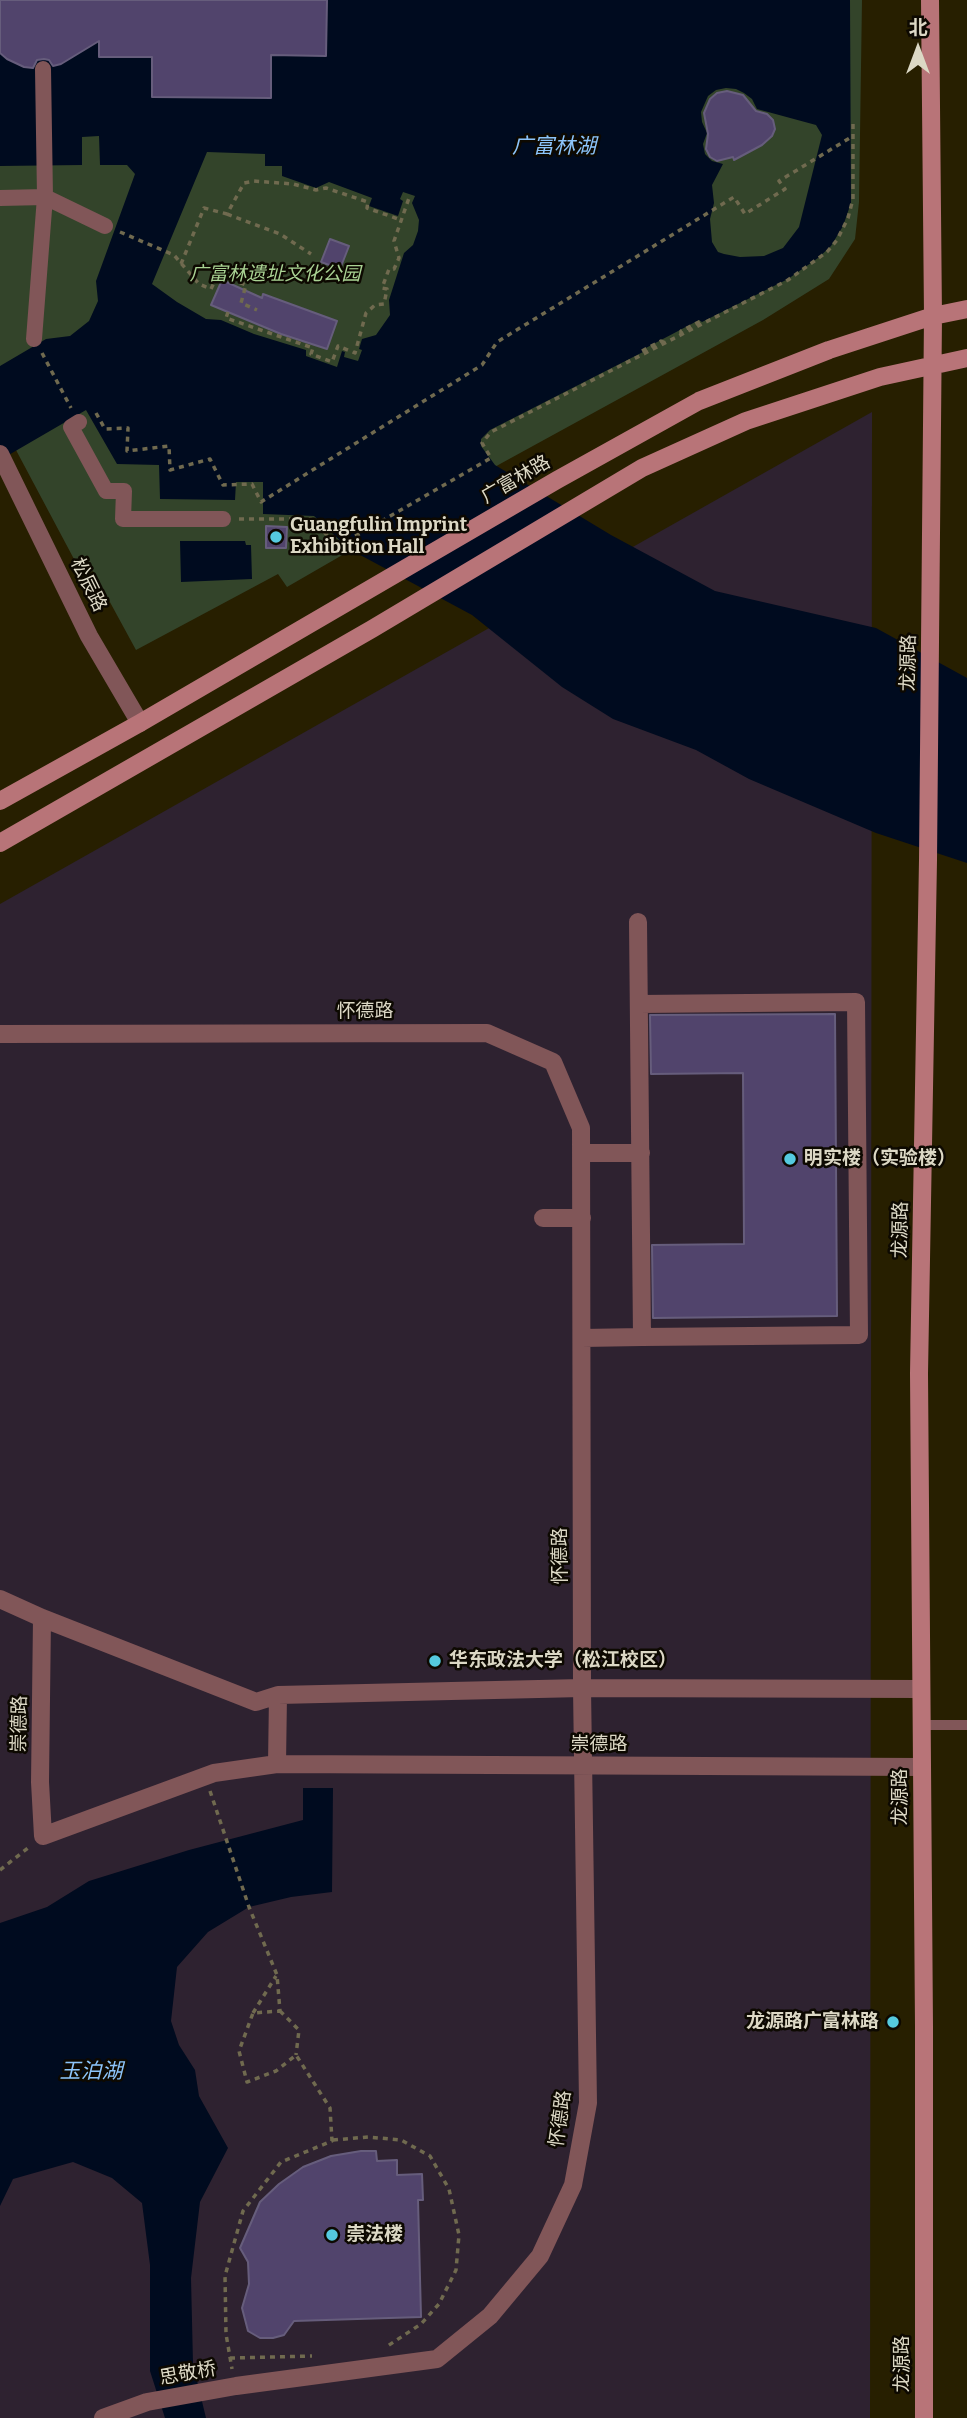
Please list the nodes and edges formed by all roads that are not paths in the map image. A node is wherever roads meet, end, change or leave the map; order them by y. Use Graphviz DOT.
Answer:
graph roads {
  1 [pos="930,0"];
  2 [pos="43,69"];
  3 [pos="45,197"];
  4 [pos="0,198"];
  5 [pos="105,226"];
  6 [pos="967,309"];
  7 [pos="933,316"];
  8 [pos="34,339"];
  9 [pos="967,358"];
  10 [pos="933,364"];
  11 [pos="84,420"];
  12 [pos="2,458"];
  13 [pos="223,519"];
  14 [pos="139,723"];
  15 [pos="0,801"];
  16 [pos="0,843"];
  17 [pos="638,922"];
  18 [pos="639,1004"];
  19 [pos="0,1034"];
  20 [pos="581,1153"];
  21 [pos="641,1153"];
  22 [pos="543,1218"];
  23 [pos="582,1218"];
  24 [pos="642,1337"];
  25 [pos="582,1338"];
  26 [pos="0,1600"];
  27 [pos="43,1618"];
  28 [pos="582,1688"];
  29 [pos="921,1689"];
  30 [pos="278,1695"];
  31 [pos="921,1725"];
  32 [pos="967,1725"];
  33 [pos="278,1764"];
  34 [pos="584,1766"];
  35 [pos="921,1767"];
  36 [pos="236,2386"];
  37 [pos="103,2418"];
  38 [pos="923,2418"];
  1 -- 7 [label="main road, 龙源路"];
  2 -- 3 [label="street"];
  3 -- 4 [label="street"];
  3 -- 5 [label="street"];
  3 -- 8 [label="street"];
  6 -- 7 [label="main road, 广富林路"];
  7 -- 10 [label="main road, 龙源路"];
  7 -- 14 [label="main road, 广富林路"];
  9 -- 10 [label="main road"];
  10 -- 16 [label="main road"];
  10 -- 29 [label="main road, 龙源路"];
  11 -- 13 [label="street"];
  12 -- 14 [label="street, 松辰路"];
  14 -- 15 [label="main road, 广富林路"];
  17 -- 18 [label="street"];
  18 -- 21 [label="street"];
  18 -- 24 [label="street"];
  19 -- 20 [label="street, 怀德路"];
  20 -- 21 [label="street"];
  20 -- 23 [label="street, 怀德路"];
  21 -- 24 [label="street"];
  22 -- 23 [label="street"];
  23 -- 25 [label="street, 怀德路"];
  24 -- 25 [label="street"];
  25 -- 28 [label="street, 怀德路"];
  26 -- 27 [label="street"];
  27 -- 30 [label="street"];
  27 -- 33 [label="street, 崇德路"];
  28 -- 29 [label="street"];
  28 -- 30 [label="street"];
  28 -- 34 [label="street, 怀德路"];
  29 -- 31 [label="main road, 龙源路"];
  30 -- 33 [label="street"];
  31 -- 32 [label="lane"];
  31 -- 35 [label="main road, 龙源路"];
  33 -- 34 [label="street, 崇德路"];
  34 -- 35 [label="street, 崇德路"];
  34 -- 36 [label="street, 怀德路"];
  35 -- 38 [label="main road, 龙源路"];
  36 -- 37 [label="street, 思敬桥"];
}
